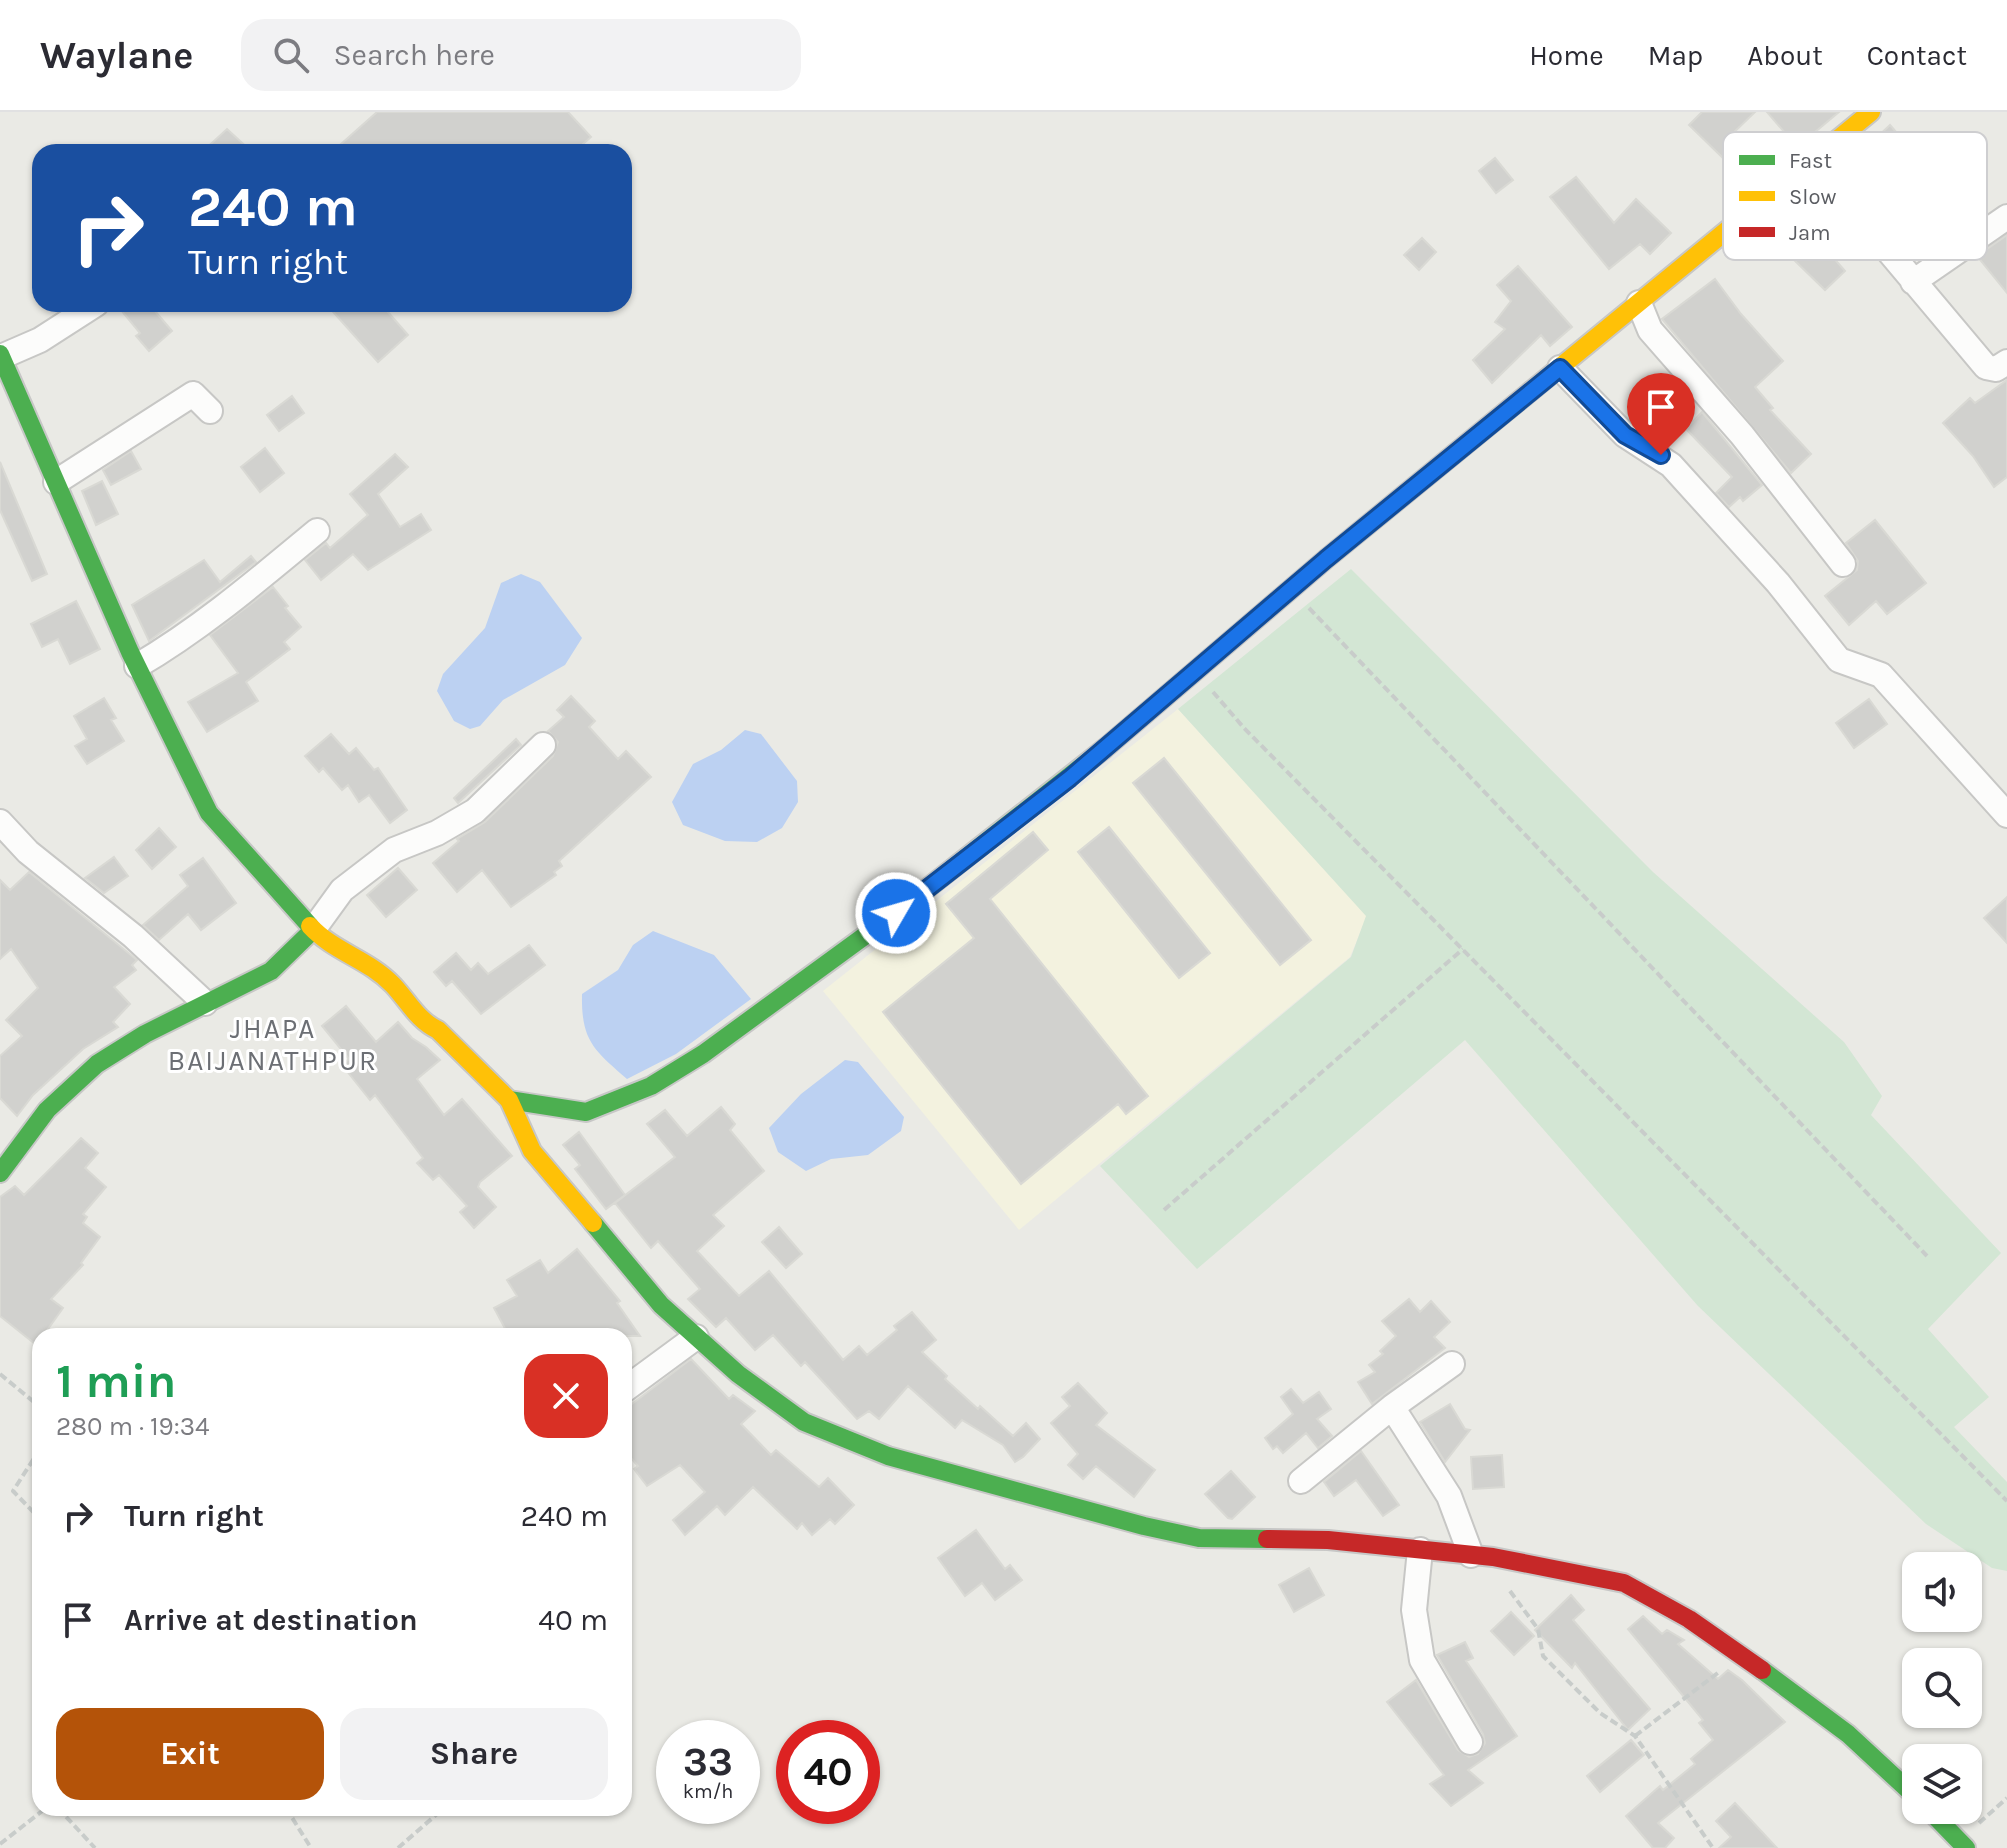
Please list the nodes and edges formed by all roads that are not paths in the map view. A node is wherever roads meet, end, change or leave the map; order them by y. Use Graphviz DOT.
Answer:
graph roads {
  1 [pos="1871,112"];
  2 [pos="1846,132"];
  3 [pos="2007,217"];
  4 [pos="1987,231"];
  5 [pos="1723,234"];
  6 [pos="1895,260"];
  7 [pos="1945,260"];
  8 [pos="1913,282"];
  9 [pos="1639,303"];
  10 [pos="84,312"];
  11 [pos="1,355"];
  12 [pos="2007,362"];
  13 [pos="1560,368"];
  14 [pos="210,411"];
  15 [pos="56,482"];
  16 [pos="317,531"];
  17 [pos="1843,564"];
  18 [pos="137,666"];
  19 [pos="543,745"];
  20 [pos="2007,815"];
  21 [pos="0,822"];
  22 [pos="313,930"];
  23 [pos="205,1003"];
  24 [pos="509,1100"];
  25 [pos="586,1112"];
  26 [pos="564,1128"];
  27 [pos="0,1173"];
  28 [pos="696,1337"];
  29 [pos="1452,1364"];
  30 [pos="632,1384"];
  31 [pos="1392,1407"];
  32 [pos="1301,1481"];
  33 [pos="1420,1550"];
  34 [pos="1482,1556"];
  35 [pos="1470,1742"];
  36 [pos="1902,1784"];
  37 [pos="1943,1824"];
  38 [pos="1962,1844"];
  1 -- 2 [label="street"];
  3 -- 4 [label="street"];
  5 -- 9 [label="street"];
  6 -- 8 [label="street"];
  7 -- 8 [label="street"];
  8 -- 12 [label="street"];
  9 -- 13 [label="street"];
  9 -- 17 [label="street"];
  10 -- 11 [label="street"];
  11 -- 15 [label="street"];
  13 -- 20 [label="street"];
  13 -- 25 [label="street"];
  14 -- 15 [label="street"];
  15 -- 18 [label="street"];
  16 -- 18 [label="street"];
  18 -- 22 [label="street"];
  19 -- 22 [label="street"];
  21 -- 23 [label="street"];
  22 -- 23 [label="street"];
  22 -- 24 [label="street"];
  23 -- 27 [label="street"];
  24 -- 25 [label="street"];
  24 -- 28 [label="street"];
  25 -- 26 [label="street"];
  28 -- 30 [label="street"];
  28 -- 33 [label="street"];
  29 -- 31 [label="street"];
  31 -- 32 [label="street"];
  31 -- 34 [label="street"];
  33 -- 34 [label="street"];
  33 -- 35 [label="street"];
  34 -- 36 [label="street"];
  37 -- 38 [label="street"];
}
